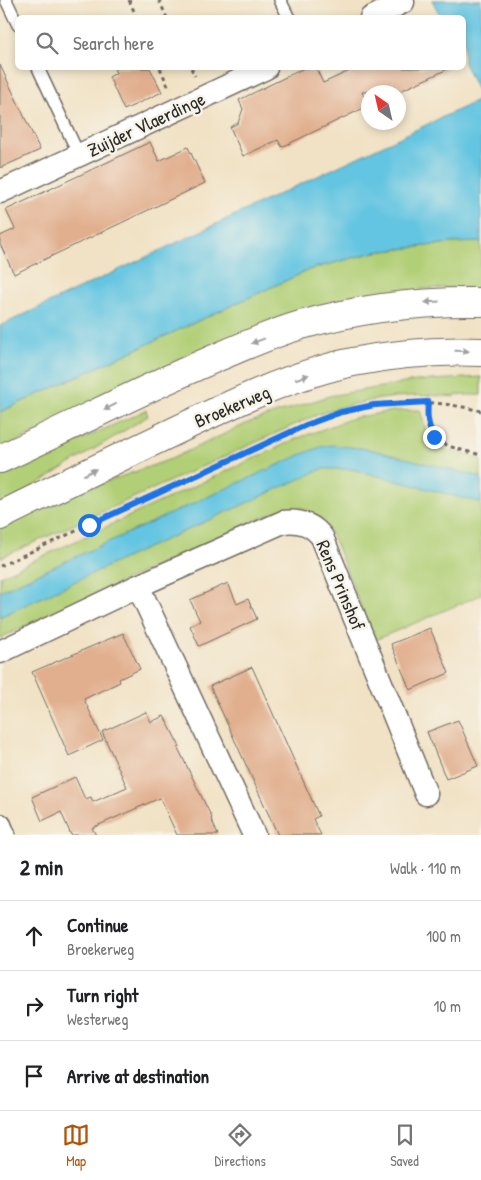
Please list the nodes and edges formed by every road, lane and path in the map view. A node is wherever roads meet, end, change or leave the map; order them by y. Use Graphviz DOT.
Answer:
graph roads {
  1 [pos="6,0"];
  2 [pos="129,0"];
  3 [pos="159,0"];
  4 [pos="280,0"];
  5 [pos="403,2"];
  6 [pos="136,15"];
  7 [pos="166,15"];
  8 [pos="288,15"];
  9 [pos="377,15"];
  10 [pos="15,19"];
  11 [pos="39,70"];
  12 [pos="262,70"];
  13 [pos="79,155"];
  14 [pos="0,192"];
  15 [pos="481,302"];
  16 [pos="481,352"];
  17 [pos="428,402"];
  18 [pos="481,411"];
  19 [pos="481,455"];
  20 [pos="0,459"];
  21 [pos="0,516"];
  22 [pos="0,566"];
  23 [pos="138,586"];
  24 [pos="0,652"];
  25 [pos="426,794"];
  26 [pos="0,826"];
  27 [pos="4,835"];
  28 [pos="254,835"];
  1 -- 10 [label="lane"];
  2 -- 6 [label="path"];
  3 -- 7 [label="path"];
  4 -- 8 [label="lane"];
  5 -- 9 [label="street"];
  11 -- 13 [label="lane, Zuijder Vlaerdinge"];
  12 -- 13 [label="street, Zuijder Vlaerdinge"];
  13 -- 14 [label="street, Zuijder Vlaerdinge"];
  15 -- 20 [label="street, one-way"];
  21 -- 16 [label="street, Broekerweg, one-way"];
  17 -- 18 [label="path"];
  17 -- 19 [label="path"];
  17 -- 22 [label="path"];
  23 -- 24 [label="street, Rens Prinshof"];
  23 -- 25 [label="street, Rens Prinshof"];
  23 -- 28 [label="street"];
  26 -- 27 [label="street"];
}
